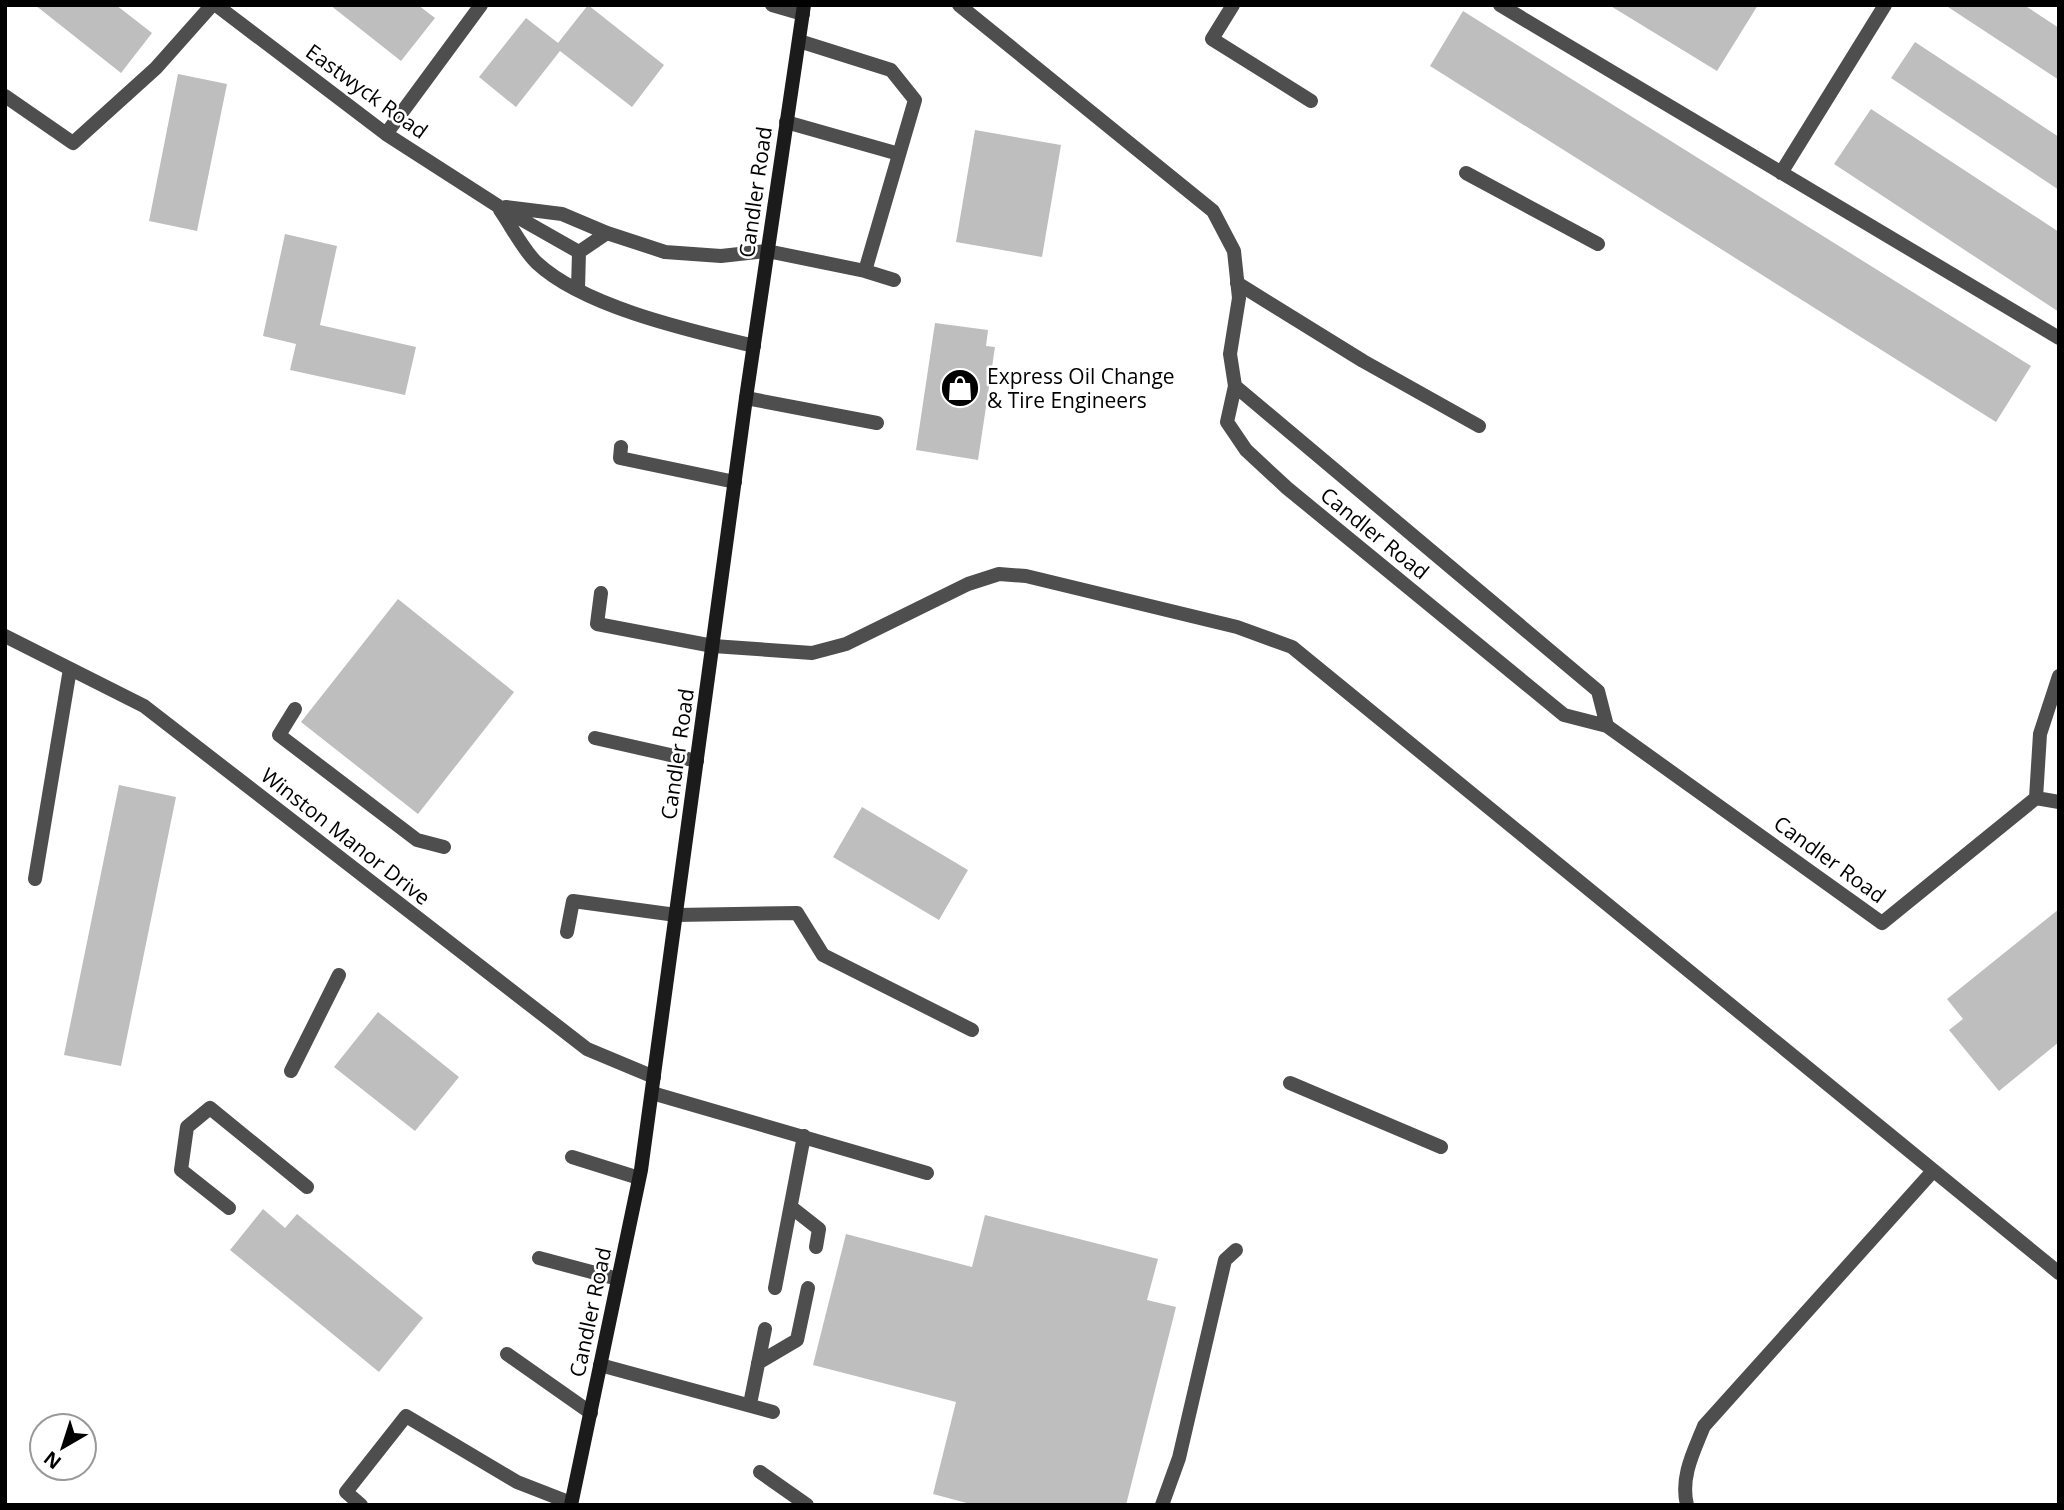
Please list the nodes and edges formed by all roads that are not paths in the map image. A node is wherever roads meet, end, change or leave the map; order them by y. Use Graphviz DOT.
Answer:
graph roads {
  1 [pos="214,5"];
  2 [pos="481,5"];
  3 [pos="772,5"];
  4 [pos="959,5"];
  5 [pos="1233,5"];
  6 [pos="1500,5"];
  7 [pos="1885,5"];
  8 [pos="803,10"];
  9 [pos="799,41"];
  10 [pos="5,96"];
  11 [pos="1311,101"];
  12 [pos="786,122"];
  13 [pos="386,134"];
  14 [pos="899,153"];
  15 [pos="1466,173"];
  16 [pos="1781,173"];
  17 [pos="498,206"];
  18 [pos="607,233"];
  19 [pos="1598,244"];
  20 [pos="768,251"];
  21 [pos="579,252"];
  22 [pos="865,271"];
  23 [pos="894,280"];
  24 [pos="1237,283"];
  25 [pos="578,289"];
  26 [pos="2059,338"];
  27 [pos="754,346"];
  28 [pos="1236,386"];
  29 [pos="746,398"];
  30 [pos="877,423"];
  31 [pos="1479,426"];
  32 [pos="621,447"];
  33 [pos="735,482"];
  34 [pos="601,593"];
  35 [pos="5,636"];
  36 [pos="713,646"];
  37 [pos="70,669"];
  38 [pos="2059,676"];
  39 [pos="295,709"];
  40 [pos="1607,726"];
  41 [pos="595,738"];
  42 [pos="697,761"];
  43 [pos="2036,798"];
  44 [pos="2059,802"];
  45 [pos="444,847"];
  46 [pos="35,879"];
  47 [pos="676,915"];
  48 [pos="568,932"];
  49 [pos="339,975"];
  50 [pos="972,1030"];
  51 [pos="291,1071"];
  52 [pos="654,1077"];
  53 [pos="1290,1083"];
  54 [pos="652,1093"];
  55 [pos="804,1136"];
  56 [pos="1441,1147"];
  57 [pos="572,1157"];
  58 [pos="1933,1171"];
  59 [pos="927,1173"];
  60 [pos="639,1178"];
  61 [pos="307,1187"];
  62 [pos="791,1207"];
  63 [pos="229,1208"];
  64 [pos="816,1247"];
  65 [pos="1236,1250"];
  66 [pos="539,1258"];
  67 [pos="2059,1273"];
  68 [pos="618,1279"];
  69 [pos="808,1287"];
  70 [pos="775,1288"];
  71 [pos="765,1329"];
  72 [pos="507,1354"];
  73 [pos="758,1363"];
  74 [pos="600,1365"];
  75 [pos="750,1404"];
  76 [pos="773,1412"];
  77 [pos="590,1413"];
  78 [pos="760,1472"];
  79 [pos="571,1504"];
  80 [pos="361,1505"];
  81 [pos="807,1505"];
  82 [pos="1162,1505"];
  83 [pos="1687,1505"];
  1 -- 10 [label="street"];
  1 -- 13 [label="street, Eastwyck Road"];
  2 -- 13 [label="street"];
  3 -- 8 [label="street"];
  4 -- 24 [label="street, Candler Road"];
  5 -- 11 [label="street"];
  6 -- 16 [label="street"];
  7 -- 16 [label="street"];
  8 -- 9 [label="main road, Candler Road"];
  9 -- 12 [label="main road, Candler Road"];
  9 -- 14 [label="street"];
  12 -- 14 [label="street"];
  12 -- 20 [label="main road, Candler Road"];
  13 -- 17 [label="street, Eastwyck Road"];
  14 -- 22 [label="street"];
  15 -- 19 [label="street"];
  16 -- 26 [label="street"];
  17 -- 18 [label="street, Eastwyck Road"];
  17 -- 21 [label="street, Eastwyck Road"];
  17 -- 25 [label="street, Eastwyck Road"];
  18 -- 20 [label="street, Eastwyck Road"];
  18 -- 21 [label="street"];
  20 -- 22 [label="street, Eastwyck Road"];
  20 -- 27 [label="main road, Candler Road"];
  21 -- 25 [label="street"];
  22 -- 23 [label="street, Eastwyck Road"];
  24 -- 28 [label="street, Candler Road"];
  24 -- 31 [label="street"];
  25 -- 27 [label="street, Eastwyck Road"];
  27 -- 29 [label="main road, Candler Road"];
  28 -- 40 [label="street, Candler Road"];
  28 -- 40 [label="street, Candler Road"];
  29 -- 30 [label="street"];
  29 -- 33 [label="main road, Candler Road"];
  32 -- 33 [label="street"];
  33 -- 36 [label="main road, Candler Road"];
  34 -- 36 [label="street"];
  35 -- 37 [label="street, Winston Manor Drive"];
  36 -- 42 [label="main road, Candler Road"];
  36 -- 58 [label="street"];
  37 -- 46 [label="street"];
  37 -- 52 [label="street, Winston Manor Drive"];
  38 -- 43 [label="street"];
  39 -- 45 [label="street"];
  40 -- 43 [label="street, Candler Road"];
  41 -- 42 [label="street"];
  42 -- 47 [label="main road, Candler Road"];
  43 -- 44 [label="street"];
  47 -- 48 [label="street"];
  47 -- 50 [label="street"];
  47 -- 52 [label="main road, Candler Road"];
  49 -- 51 [label="street"];
  52 -- 54 [label="main road, Candler Road"];
  53 -- 56 [label="street"];
  54 -- 55 [label="street"];
  54 -- 60 [label="main road, Candler Road"];
  55 -- 59 [label="street"];
  55 -- 62 [label="street"];
  57 -- 60 [label="street"];
  58 -- 67 [label="street"];
  58 -- 83 [label="street"];
  60 -- 68 [label="main road, Candler Road"];
  61 -- 63 [label="street"];
  62 -- 64 [label="street"];
  62 -- 70 [label="street"];
  65 -- 82 [label="street"];
  66 -- 68 [label="street"];
  68 -- 74 [label="main road, Candler Road"];
  69 -- 73 [label="street"];
  71 -- 73 [label="street"];
  72 -- 77 [label="street"];
  73 -- 75 [label="street"];
  74 -- 75 [label="street"];
  74 -- 77 [label="main road, Candler Road"];
  75 -- 76 [label="street"];
  77 -- 79 [label="main road, Candler Road"];
  78 -- 81 [label="street"];
  79 -- 80 [label="street"];
}
